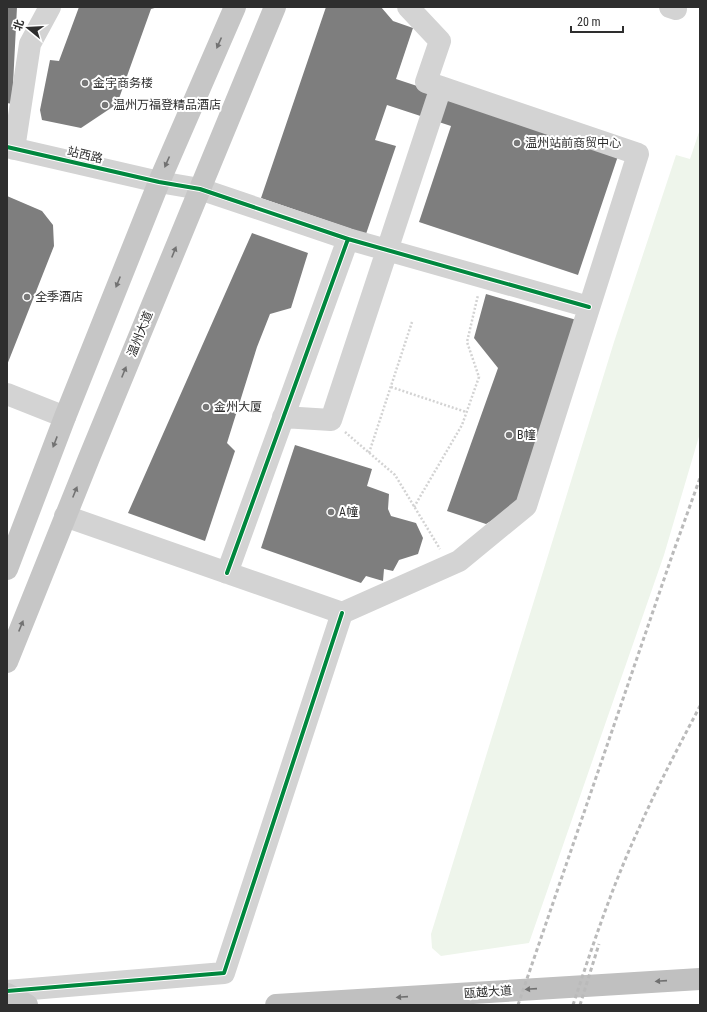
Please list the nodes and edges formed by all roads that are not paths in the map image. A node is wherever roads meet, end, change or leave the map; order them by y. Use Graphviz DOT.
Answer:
graph roads {
  1 [pos="50,7"];
  2 [pos="235,7"];
  3 [pos="275,7"];
  4 [pos="408,7"];
  5 [pos="670,7"];
  6 [pos="676,7"];
  7 [pos="441,87"];
  8 [pos="11,148"];
  9 [pos="159,182"];
  10 [pos="200,189"];
  11 [pos="348,239"];
  12 [pos="387,250"];
  13 [pos="590,307"];
  14 [pos="7,394"];
  15 [pos="65,417"];
  16 [pos="284,417"];
  17 [pos="65,516"];
  18 [pos="7,569"];
  19 [pos="227,573"];
  20 [pos="342,613"];
  21 [pos="7,662"];
  22 [pos="700,979"];
  23 [pos="7,992"];
  24 [pos="27,1005"];
  25 [pos="276,1005"];
  1 -- 8 [label="street"];
  2 -- 9 [label="main road, one-way"];
  3 -- 10 [label="main road, 温州大道"];
  4 -- 7 [label="street"];
  5 -- 6 [label="street"];
  7 -- 12 [label="street"];
  7 -- 13 [label="street"];
  8 -- 9 [label="street, 站西路"];
  9 -- 10 [label="street, 站西路"];
  9 -- 15 [label="main road, one-way"];
  10 -- 11 [label="street, 站西路"];
  17 -- 10 [label="main road, 温州大道, one-way"];
  11 -- 12 [label="street, 站西路"];
  11 -- 16 [label="street"];
  12 -- 13 [label="street, 站西路"];
  12 -- 16 [label="street"];
  13 -- 20 [label="street"];
  14 -- 15 [label="street"];
  15 -- 18 [label="main road, one-way"];
  16 -- 19 [label="street"];
  17 -- 19 [label="street"];
  21 -- 17 [label="main road, 温州大道, one-way"];
  19 -- 20 [label="street"];
  20 -- 23 [label="street"];
  22 -- 25 [label="highway, 瓯越大道, one-way"];
  23 -- 24 [label="main road"];
}
